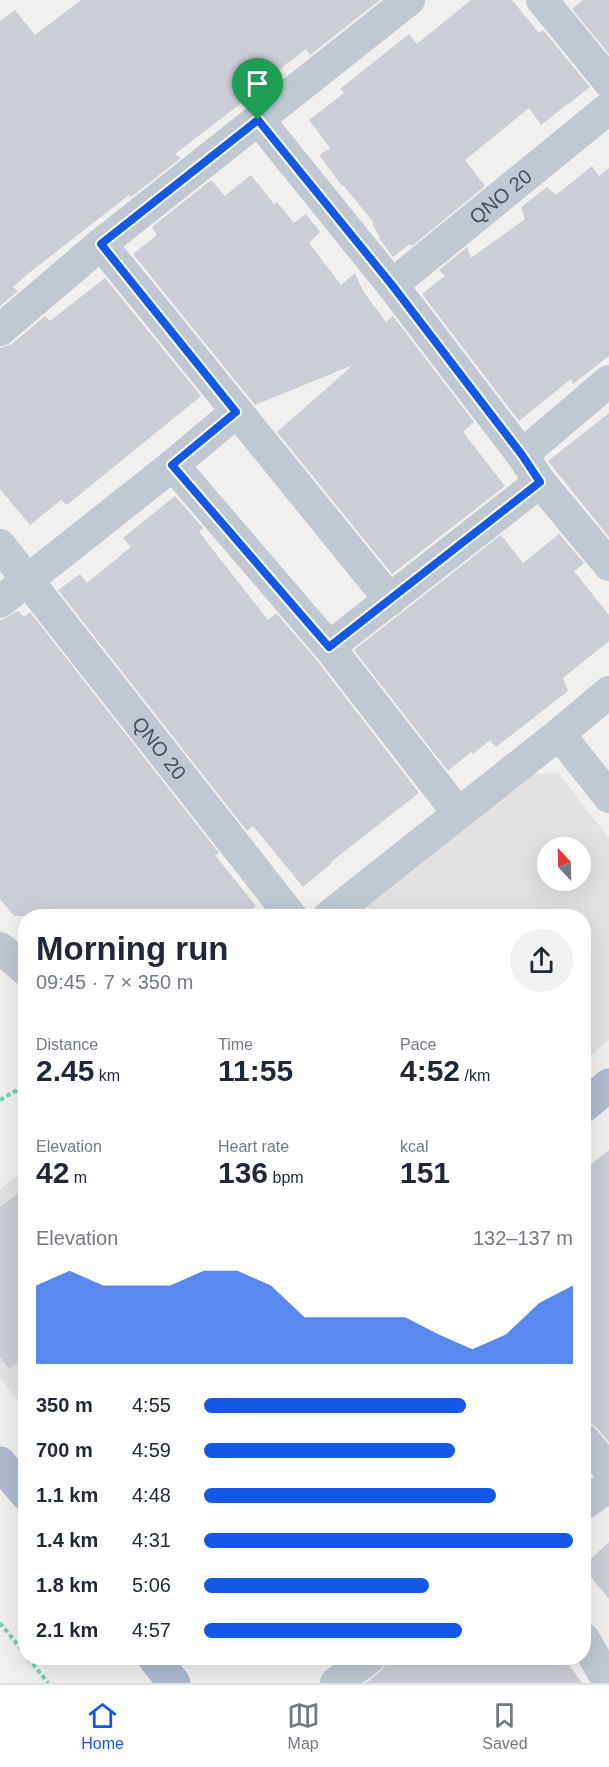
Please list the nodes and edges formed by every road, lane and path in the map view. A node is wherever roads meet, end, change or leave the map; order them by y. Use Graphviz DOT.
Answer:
graph roads {
  1 [pos="410,0"];
  2 [pos="542,0"];
  3 [pos="609,82"];
  4 [pos="609,108"];
  5 [pos="258,120"];
  6 [pos="101,244"];
  7 [pos="392,285"];
  8 [pos="0,330"];
  9 [pos="609,381"];
  10 [pos="236,412"];
  11 [pos="522,455"];
  12 [pos="172,465"];
  13 [pos="540,482"];
  14 [pos="0,545"];
  15 [pos="609,565"];
  16 [pos="27,579"];
  17 [pos="390,600"];
  18 [pos="0,602"];
  19 [pos="329,647"];
  20 [pos="609,692"];
  21 [pos="559,734"];
  22 [pos="609,797"];
  23 [pos="458,813"];
  24 [pos="286,909"];
  25 [pos="337,909"];
  26 [pos="0,948"];
  27 [pos="18,963"];
  28 [pos="609,1085"];
  29 [pos="18,1089"];
  30 [pos="0,1100"];
  31 [pos="591,1100"];
  32 [pos="591,1448"];
  33 [pos="0,1462"];
  34 [pos="609,1470"];
  35 [pos="18,1484"];
  36 [pos="609,1486"];
  37 [pos="591,1499"];
  38 [pos="0,1623"];
  39 [pos="18,1645"];
  40 [pos="591,1652"];
  41 [pos="34,1665"];
  42 [pos="160,1665"];
  43 [pos="360,1665"];
  44 [pos="48,1683"];
  45 [pos="174,1683"];
  46 [pos="336,1683"];
  47 [pos="609,1683"];
  1 -- 5 [label="street"];
  2 -- 3 [label="street"];
  4 -- 7 [label="street, QNO 20"];
  5 -- 6 [label="street"];
  5 -- 7 [label="street"];
  6 -- 8 [label="street"];
  6 -- 10 [label="street"];
  7 -- 11 [label="street"];
  9 -- 11 [label="street"];
  10 -- 12 [label="street"];
  10 -- 17 [label="street"];
  11 -- 13 [label="street"];
  12 -- 16 [label="street"];
  12 -- 19 [label="street"];
  13 -- 15 [label="street"];
  13 -- 17 [label="street"];
  14 -- 16 [label="street, QNO 20"];
  16 -- 18 [label="street"];
  16 -- 24 [label="street, QNO 20"];
  17 -- 19 [label="street"];
  19 -- 23 [label="street"];
  20 -- 21 [label="street"];
  21 -- 22 [label="street"];
  21 -- 23 [label="street"];
  23 -- 25 [label="street"];
  26 -- 27 [label="street"];
  28 -- 31 [label="main road"];
  29 -- 30 [label="path"];
  32 -- 34 [label="street"];
  33 -- 35 [label="main road"];
  36 -- 37 [label="street"];
  38 -- 39 [label="path"];
  40 -- 47 [label="street"];
  41 -- 44 [label="path"];
  42 -- 45 [label="main road"];
  43 -- 46 [label="street"];
}
